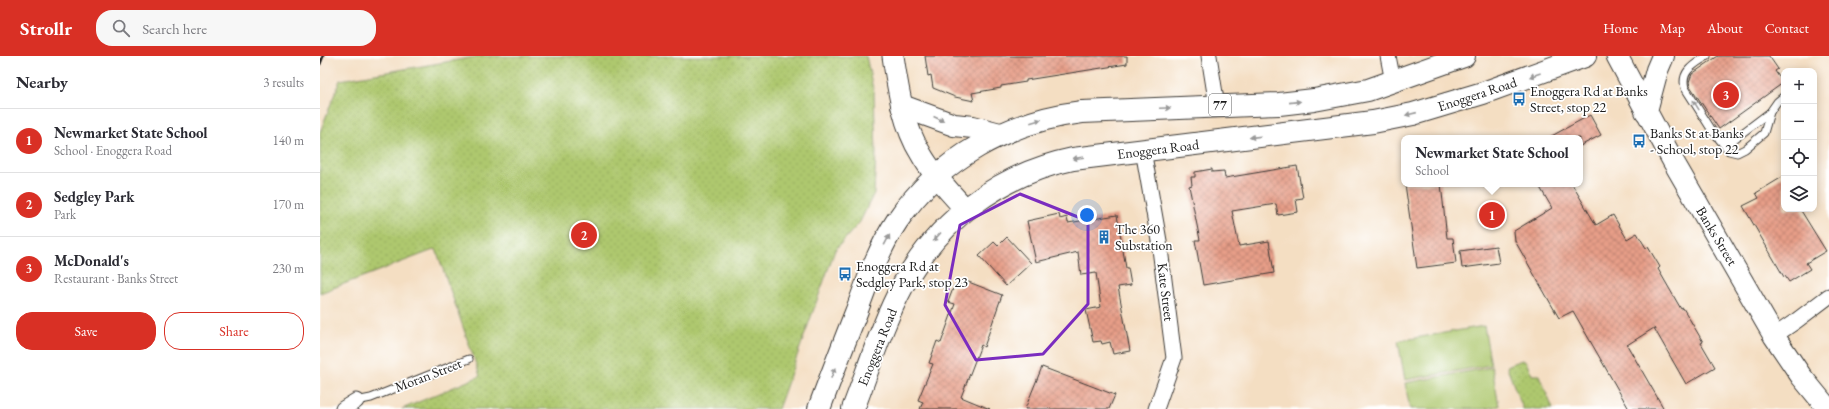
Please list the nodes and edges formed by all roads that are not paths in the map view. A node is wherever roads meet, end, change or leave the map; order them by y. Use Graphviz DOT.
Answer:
graph roads {
  1 [pos="893,56"];
  2 [pos="1209,56"];
  3 [pos="1388,56"];
  4 [pos="1464,56"];
  5 [pos="1585,56"];
  6 [pos="1617,56"];
  7 [pos="1663,56"];
  8 [pos="1707,56"];
  9 [pos="1393,82"];
  10 [pos="1781,99"];
  11 [pos="902,106"];
  12 [pos="1217,106"];
  13 [pos="1646,111"];
  14 [pos="1770,112"];
  15 [pos="1000,134"];
  16 [pos="1718,138"];
  17 [pos="1143,150"];
  18 [pos="937,176"];
  19 [pos="965,209"];
  20 [pos="1829,296"];
  21 [pos="1774,336"];
  22 [pos="469,359"];
  23 [pos="356,401"];
  24 [pos="343,409"];
  25 [pos="819,409"];
  26 [pos="853,409"];
  27 [pos="1156,409"];
  28 [pos="1828,409"];
  1 -- 11 [label="main road"];
  2 -- 12 [label="street"];
  3 -- 9 [label="street"];
  4 -- 9 [label="main road, 77"];
  5 -- 17 [label="main road, Enoggera Road, one-way"];
  6 -- 13 [label="main road, Banks Street"];
  7 -- 13 [label="main road"];
  16 -- 8 [label="lane, one-way"];
  12 -- 9 [label="main road, 77, one-way"];
  10 -- 14 [label="lane"];
  11 -- 15 [label="main road, one-way"];
  11 -- 18 [label="main road"];
  15 -- 12 [label="main road, 77, one-way"];
  13 -- 21 [label="main road, Banks Street"];
  14 -- 16 [label="lane"];
  14 -- 16 [label="lane"];
  15 -- 18 [label="main road, 77"];
  17 -- 19 [label="main road, Enoggera Road, one-way"];
  17 -- 27 [label="street, Kate Street"];
  18 -- 19 [label="main road"];
  25 -- 18 [label="main road, 77, one-way"];
  19 -- 26 [label="main road, Enoggera Road, one-way"];
  20 -- 21 [label="street"];
  21 -- 28 [label="main road, Banks Street"];
  22 -- 23 [label="lane, Moran Street"];
  23 -- 24 [label="street, Moran Street"];
}
